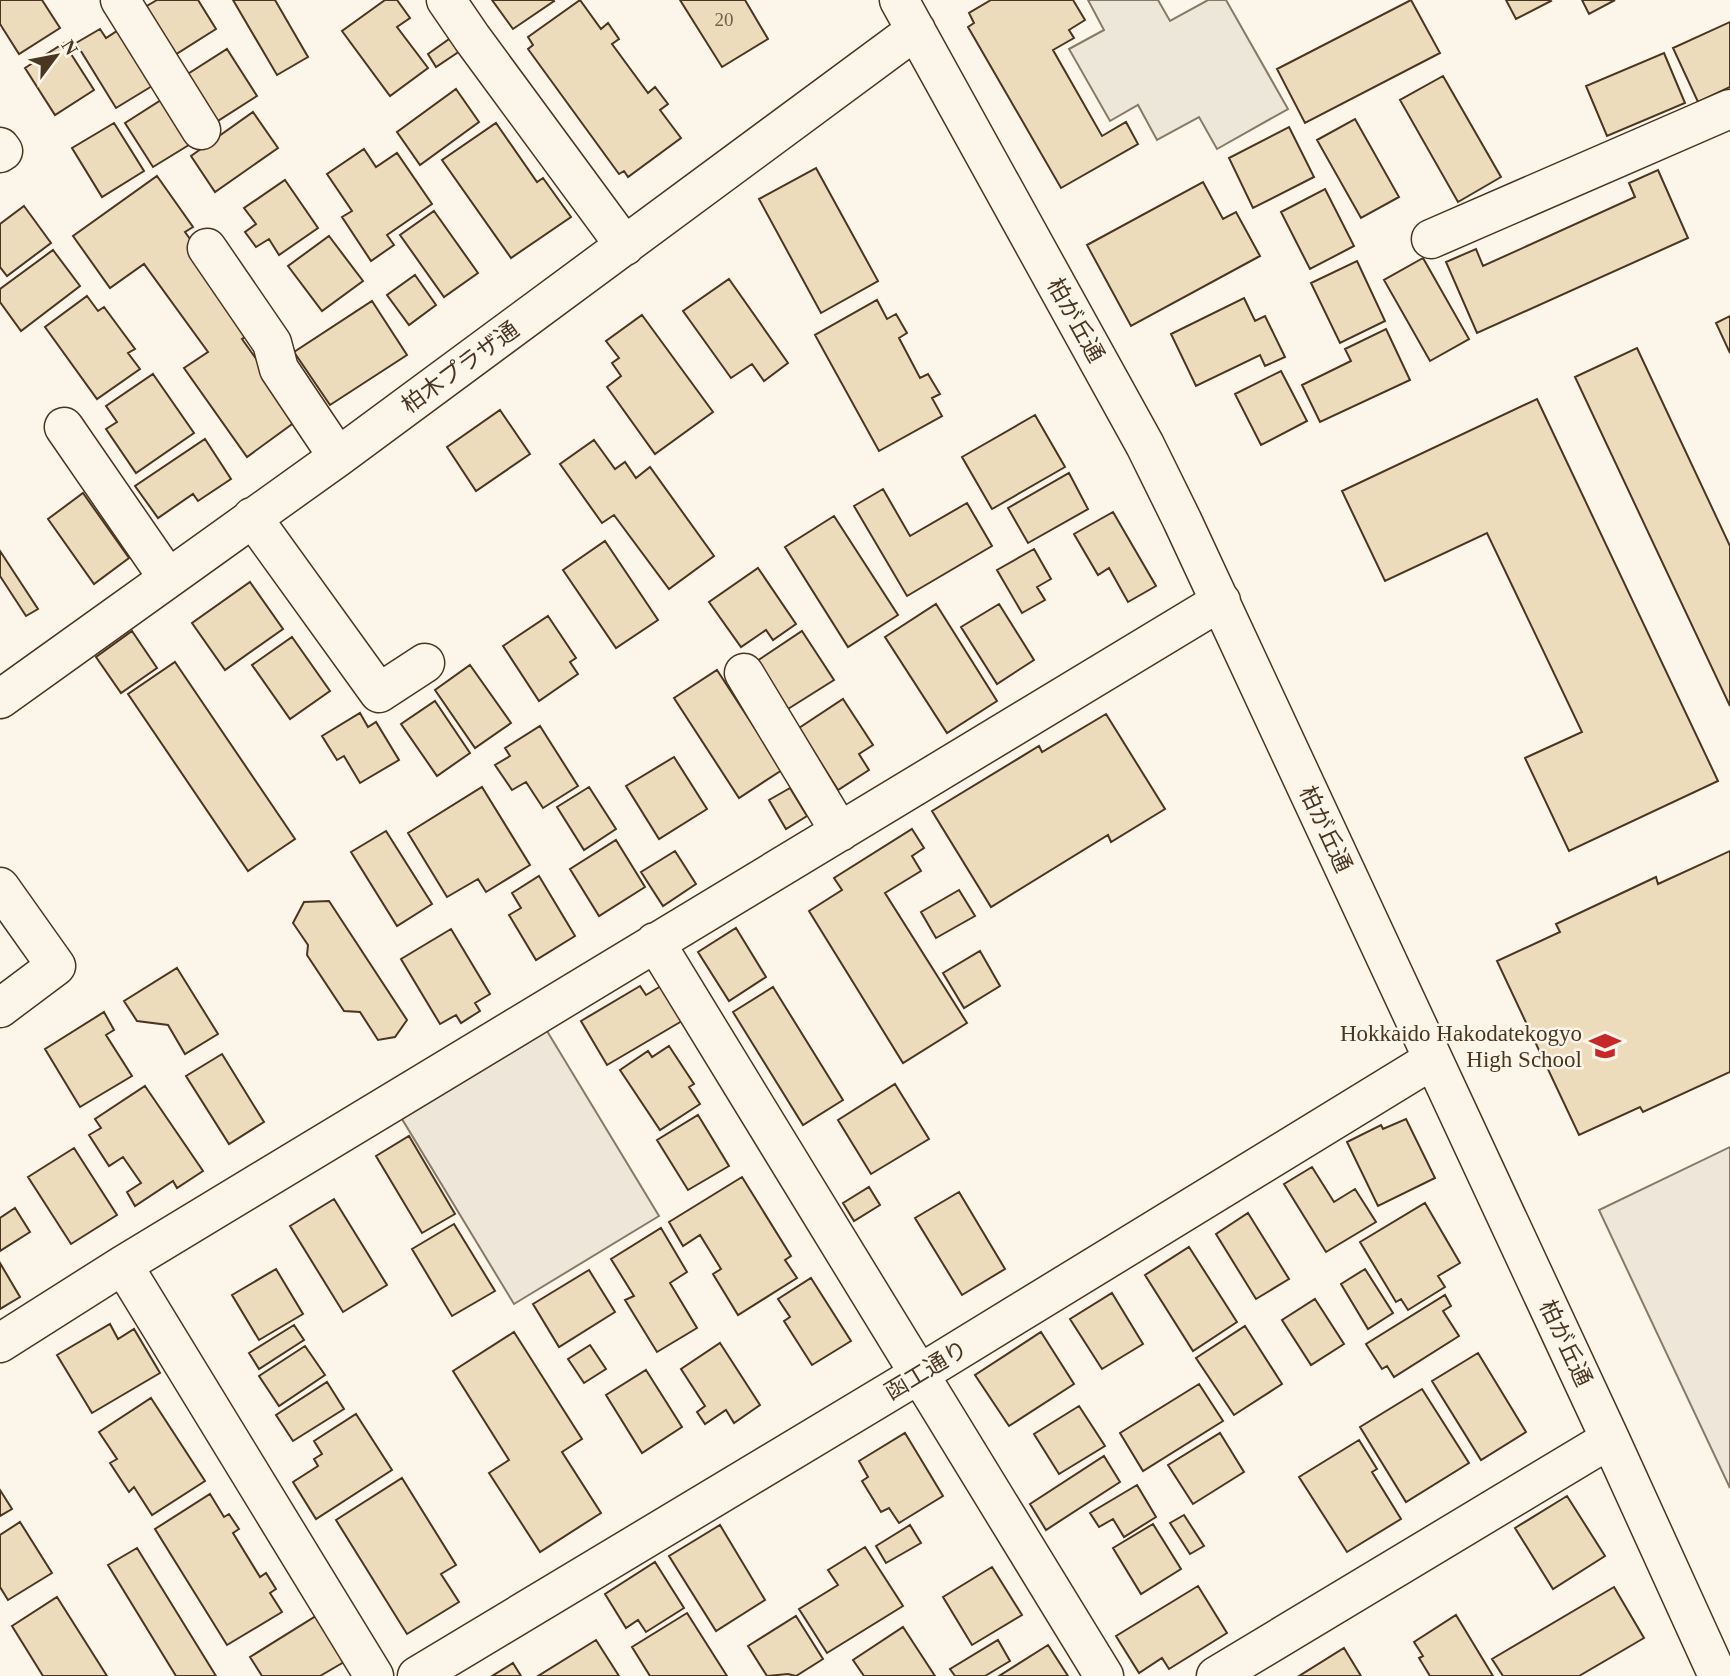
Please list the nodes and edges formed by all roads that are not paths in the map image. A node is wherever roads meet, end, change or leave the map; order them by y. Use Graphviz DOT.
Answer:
graph roads {
  1 [pos="120,0"];
  2 [pos="446,0"];
  3 [pos="915,12"];
  4 [pos="1730,109"];
  5 [pos="201,130"];
  6 [pos="0,147"];
  7 [pos="0,153"];
  8 [pos="1431,239"];
  9 [pos="625,246"];
  10 [pos="207,248"];
  11 [pos="64,427"];
  12 [pos="338,457"];
  13 [pos="252,517"];
  14 [pos="167,578"];
  15 [pos="1221,601"];
  16 [pos="425,663"];
  17 [pos="744,673"];
  18 [pos="0,699"];
  19 [pos="841,832"];
  20 [pos="0,887"];
  21 [pos="655,942"];
  22 [pos="0,1008"];
  23 [pos="1432,1060"];
  24 [pos="123,1265"];
  25 [pos="0,1343"];
  26 [pos="921,1373"];
  27 [pos="1610,1439"];
  28 [pos="374,1676"];
  29 [pos="417,1676"];
  30 [pos="1104,1676"];
  31 [pos="1216,1676"];
  32 [pos="1718,1676"];
  1 -- 5 [label="street"];
  2 -- 9 [label="street"];
  3 -- 9 [label="street, 柏木プラザ通"];
  3 -- 15 [label="street, 柏が丘通"];
  4 -- 8 [label="street"];
  6 -- 7 [label="street"];
  9 -- 12 [label="street, 柏木プラザ通"];
  10 -- 12 [label="street"];
  11 -- 14 [label="street"];
  12 -- 13 [label="street, 柏木プラザ通"];
  13 -- 14 [label="street, 柏木プラザ通"];
  13 -- 16 [label="street"];
  14 -- 18 [label="street, 柏木プラザ通"];
  15 -- 19 [label="street"];
  15 -- 23 [label="street, 柏が丘通"];
  17 -- 19 [label="street"];
  19 -- 21 [label="street"];
  20 -- 22 [label="street"];
  21 -- 24 [label="street"];
  21 -- 26 [label="street"];
  23 -- 26 [label="street, 函工通り"];
  23 -- 27 [label="street, 柏が丘通"];
  24 -- 25 [label="street"];
  24 -- 28 [label="street"];
  26 -- 29 [label="street, 函工通り"];
  26 -- 30 [label="street"];
  27 -- 31 [label="street"];
  27 -- 32 [label="street, 柏が丘通"];
}
